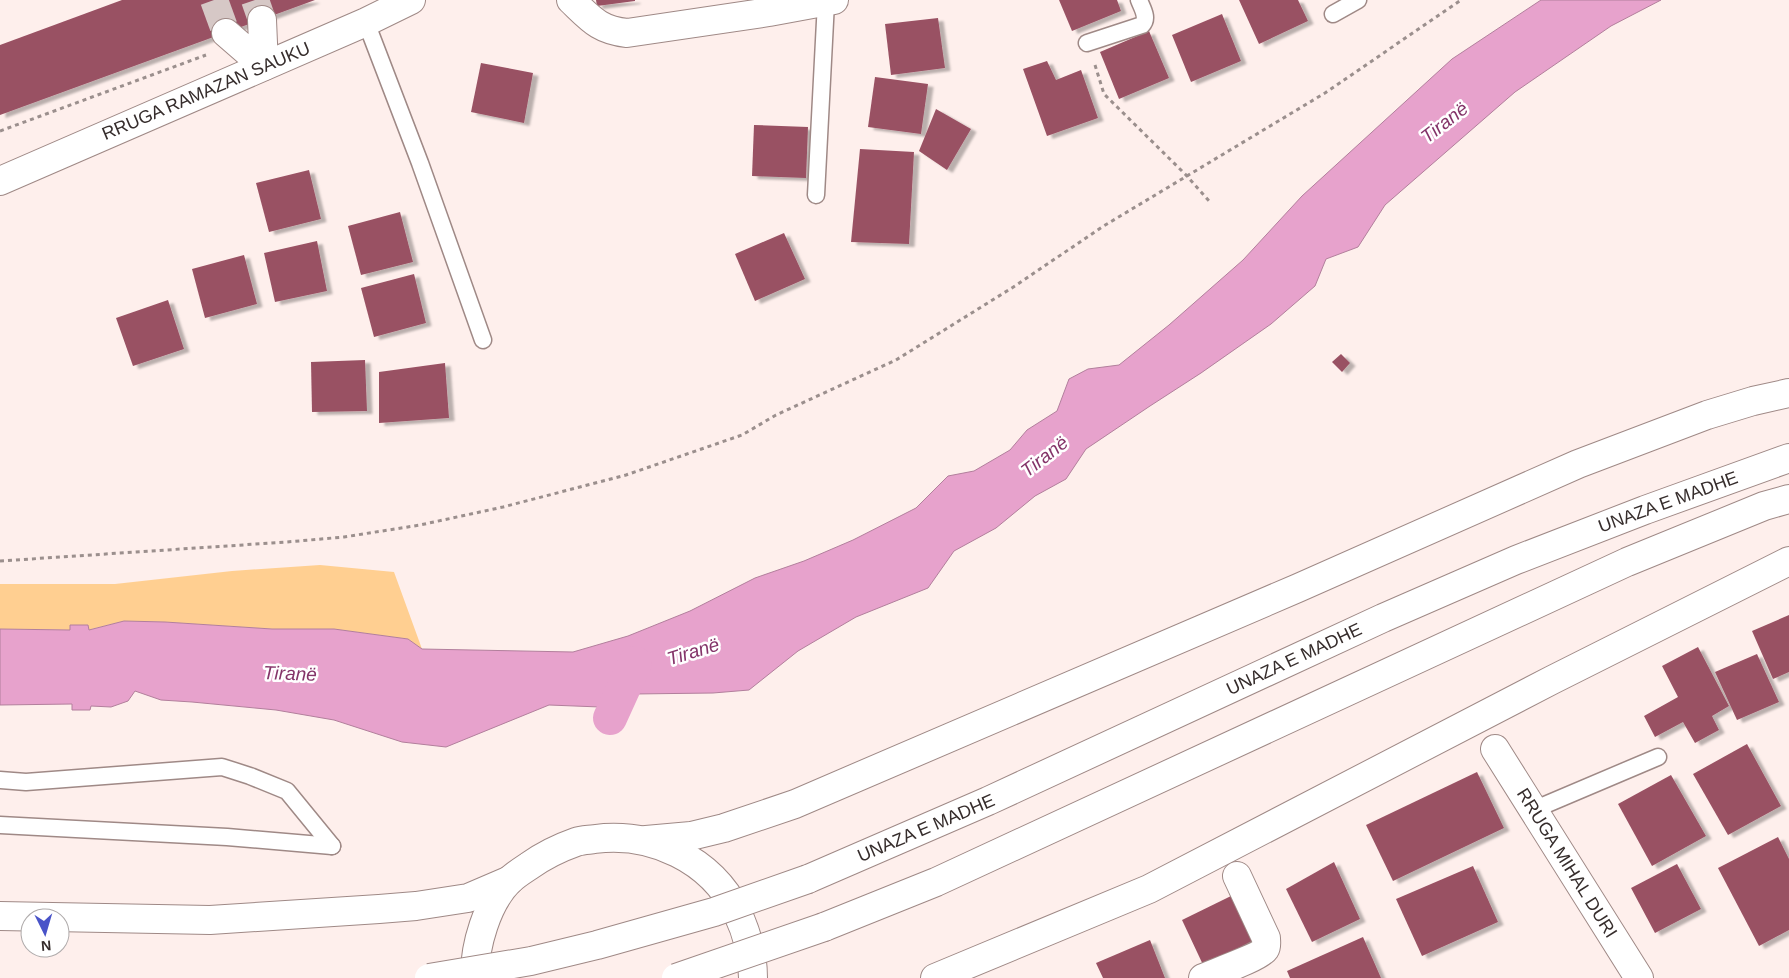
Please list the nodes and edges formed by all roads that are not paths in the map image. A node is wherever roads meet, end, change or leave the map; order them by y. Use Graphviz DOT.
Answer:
graph roads {
  1 [pos="411,0"];
  2 [pos="572,0"];
  3 [pos="1139,0"];
  4 [pos="1358,0"];
  5 [pos="830,1"];
  6 [pos="1333,14"];
  7 [pos="262,20"];
  8 [pos="366,22"];
  9 [pos="232,38"];
  10 [pos="1087,43"];
  11 [pos="264,66"];
  12 [pos="0,181"];
  13 [pos="816,195"];
  14 [pos="483,340"];
  15 [pos="1789,393"];
  16 [pos="1789,458"];
  17 [pos="1789,499"];
  18 [pos="1789,561"];
  19 [pos="1495,749"];
  20 [pos="1658,757"];
  21 [pos="0,780"];
  22 [pos="1533,810"];
  23 [pos="0,826"];
  24 [pos="646,840"];
  25 [pos="1237,876"];
  26 [pos="510,880"];
  27 [pos="0,916"];
  28 [pos="429,978"];
  29 [pos="475,978"];
  30 [pos="676,978"];
  31 [pos="752,978"];
  32 [pos="935,978"];
  33 [pos="1203,978"];
  34 [pos="1639,978"];
  1 -- 8 [label="main road, RRUGA RAMAZAN SAUKU"];
  2 -- 5 [label="main road"];
  3 -- 10 [label="lane"];
  4 -- 6 [label="lane"];
  5 -- 13 [label="lane"];
  7 -- 11 [label="main road"];
  8 -- 11 [label="main road, RRUGA RAMAZAN SAUKU"];
  8 -- 14 [label="lane"];
  9 -- 11 [label="main road"];
  11 -- 12 [label="main road, RRUGA RAMAZAN SAUKU"];
  15 -- 24 [label="main road"];
  16 -- 28 [label="main road, UNAZA E MADHE, bridge"];
  17 -- 30 [label="main road, bridge"];
  18 -- 32 [label="main road"];
  19 -- 22 [label="main road, RRUGA MIHAL DURI"];
  20 -- 22 [label="lane"];
  21 -- 23 [label="lane"];
  22 -- 34 [label="main road, RRUGA MIHAL DURI"];
  24 -- 26 [label="main road"];
  24 -- 31 [label="main road"];
  25 -- 33 [label="main road"];
  26 -- 27 [label="main road"];
  26 -- 29 [label="main road"];
}
